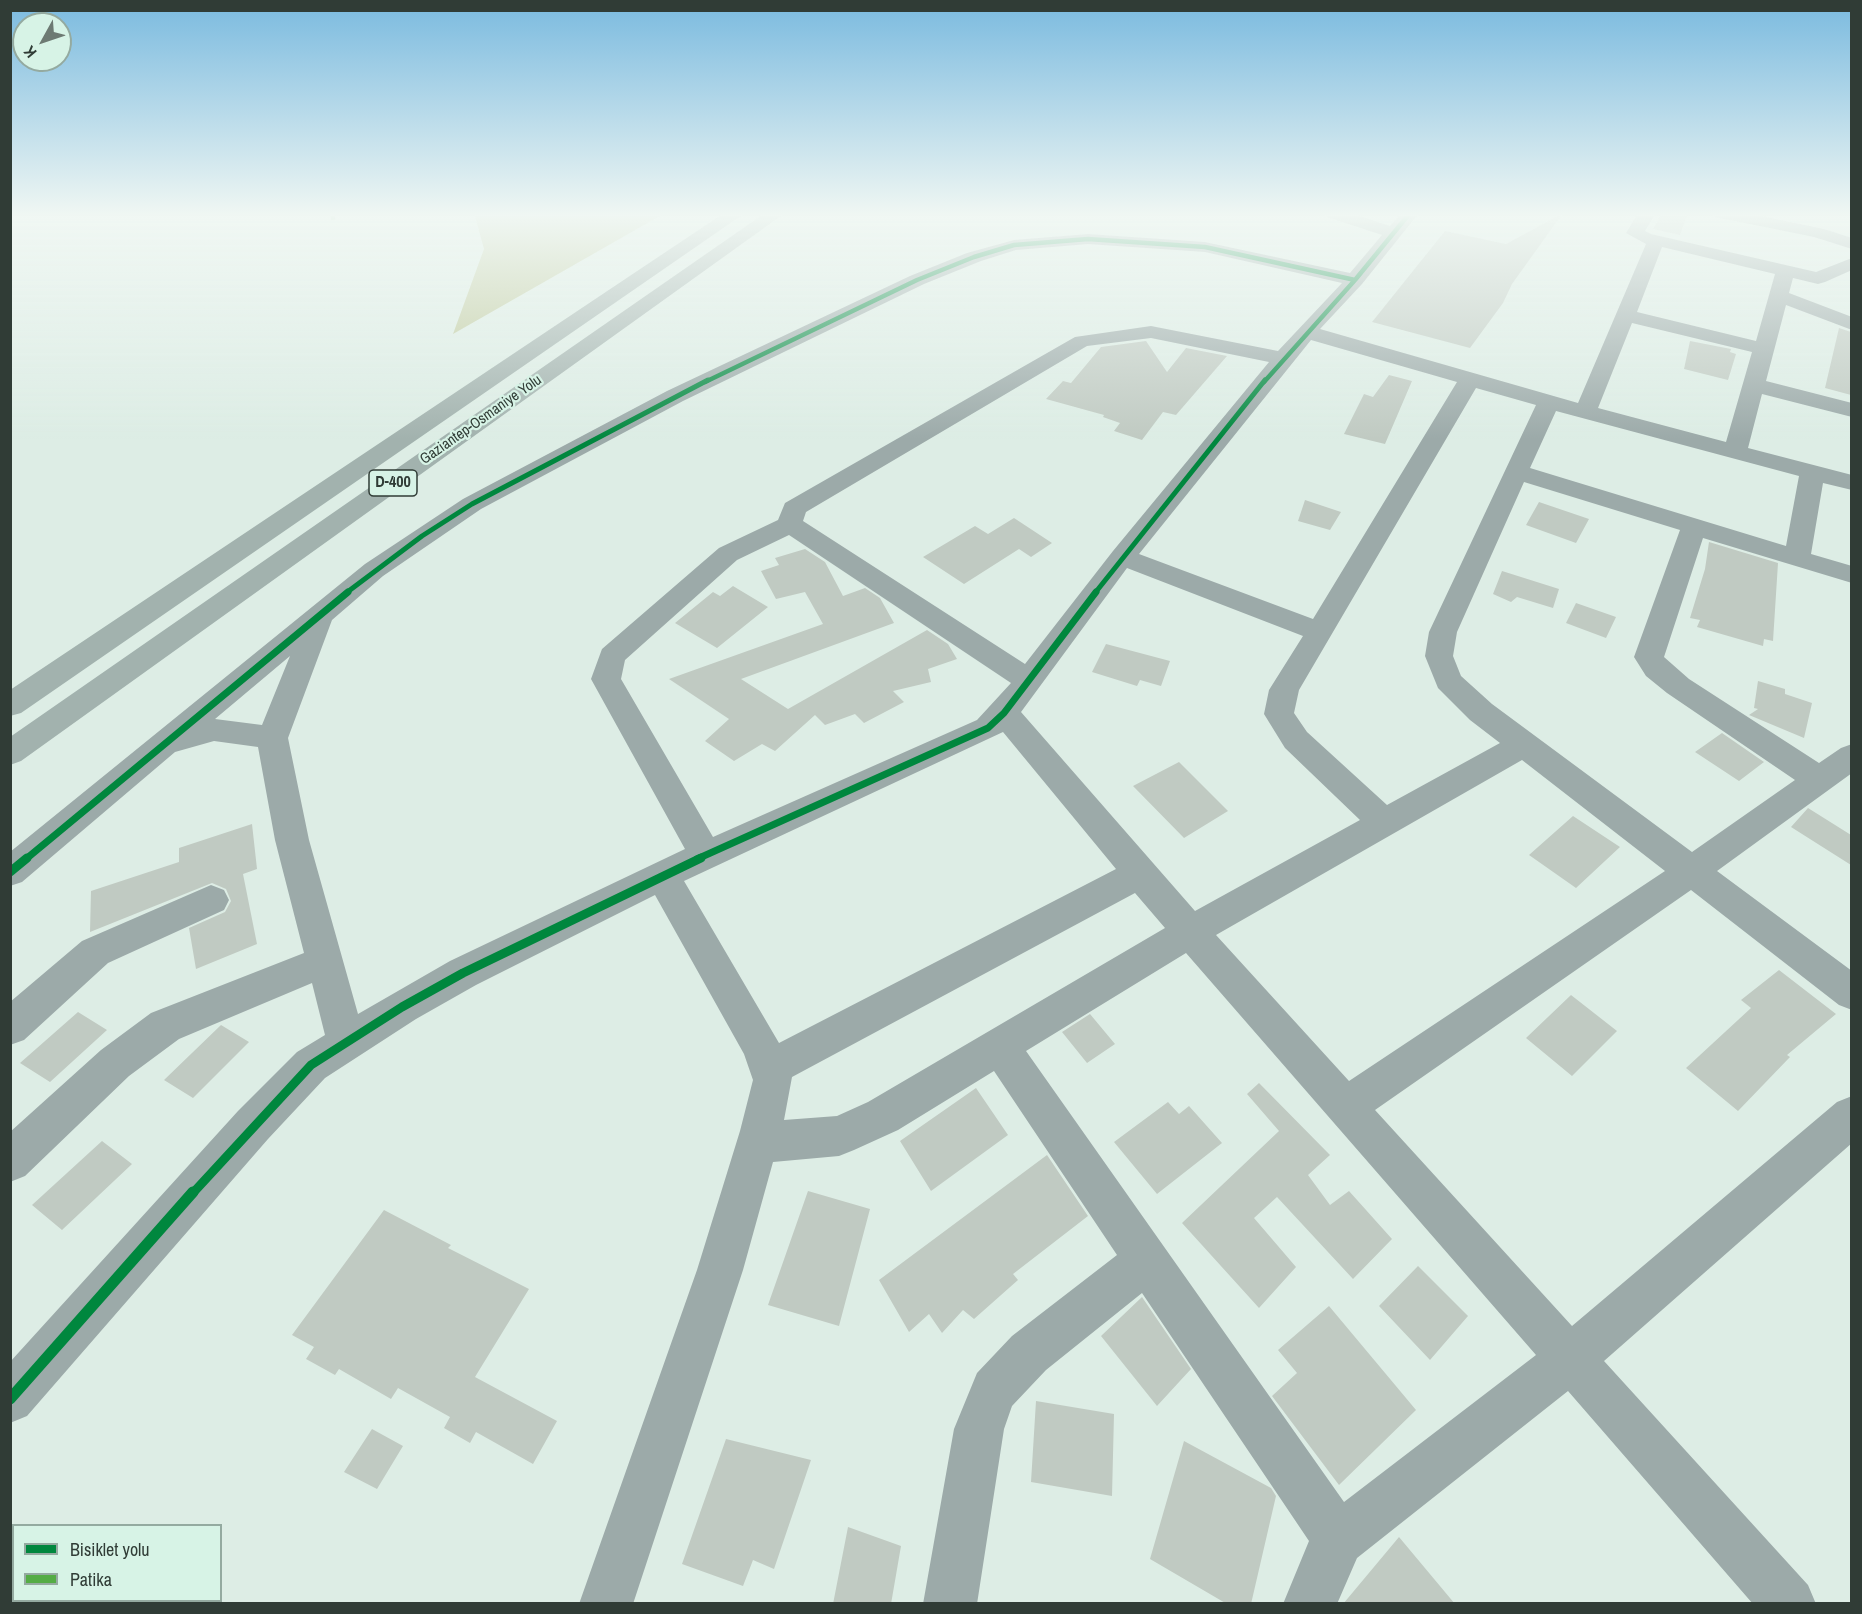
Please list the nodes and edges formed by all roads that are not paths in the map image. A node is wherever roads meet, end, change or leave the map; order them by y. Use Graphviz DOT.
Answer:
graph roads {
  1 [pos="592,288"];
  2 [pos="624,288"];
  3 [pos="669,288"];
  4 [pos="690,288"];
  5 [pos="899,288"];
  6 [pos="1347,288"];
  7 [pos="1636,288"];
  8 [pos="1781,288"];
  9 [pos="1779,296"];
  10 [pos="1625,315"];
  11 [pos="1851,324"];
  12 [pos="1307,332"];
  13 [pos="1764,349"];
  14 [pos="1283,358"];
  15 [pos="1470,379"];
  16 [pos="1754,385"];
  17 [pos="477,387"];
  18 [pos="1549,402"];
  19 [pos="1851,410"];
  20 [pos="1585,412"];
  21 [pos="482,420"];
  22 [pos="1736,452"];
  23 [pos="1517,472"];
  24 [pos="1812,472"];
  25 [pos="1851,483"];
  26 [pos="790,524"];
  27 [pos="1694,526"];
  28 [pos="1122,557"];
  29 [pos="1797,558"];
  30 [pos="1851,575"];
  31 [pos="320,614"];
  32 [pos="1320,632"];
  33 [pos="1016,697"];
  34 [pos="10,705"];
  35 [pos="272,738"];
  36 [pos="1524,744"];
  37 [pos="158,749"];
  38 [pos="10,753"];
  39 [pos="1851,756"];
  40 [pos="1818,780"];
  41 [pos="1384,823"];
  42 [pos="706,855"];
  43 [pos="1692,871"];
  44 [pos="10,872"];
  45 [pos="1139,874"];
  46 [pos="662,875"];
  47 [pos="211,900"];
  48 [pos="1190,932"];
  49 [pos="325,961"];
  50 [pos="1851,993"];
  51 [pos="10,1028"];
  52 [pos="346,1042"];
  53 [pos="1000,1047"];
  54 [pos="769,1069"];
  55 [pos="1347,1106"];
  56 [pos="1851,1116"];
  57 [pos="758,1143"];
  58 [pos="10,1161"];
  59 [pos="1147,1260"];
  60 [pos="1569,1360"];
  61 [pos="10,1399"];
  62 [pos="1338,1539"];
  63 [pos="606,1604"];
  64 [pos="950,1604"];
  65 [pos="1310,1604"];
  66 [pos="1789,1604"];
  1 -- 17 [label="highway"];
  2 -- 17 [label="highway, Gaziantep-Osmaniye Yolu / D-400"];
  3 -- 21 [label="highway, Gaziantep-Osmaniye Yolu / D-400"];
  4 -- 21 [label="highway"];
  5 -- 31 [label="street"];
  6 -- 12 [label="street"];
  7 -- 10 [label="street"];
  8 -- 9 [label="street"];
  9 -- 11 [label="street"];
  9 -- 13 [label="street"];
  10 -- 13 [label="street"];
  10 -- 20 [label="street"];
  12 -- 14 [label="street"];
  12 -- 15 [label="street"];
  13 -- 16 [label="street"];
  14 -- 26 [label="street"];
  14 -- 28 [label="street"];
  15 -- 18 [label="street"];
  15 -- 32 [label="street"];
  16 -- 19 [label="street"];
  16 -- 22 [label="street"];
  17 -- 34 [label="highway, Gaziantep-Osmaniye Yolu / D-400"];
  18 -- 20 [label="street"];
  18 -- 23 [label="street"];
  20 -- 22 [label="street"];
  21 -- 38 [label="highway, Gaziantep-Osmaniye Yolu / D-400"];
  22 -- 24 [label="street"];
  23 -- 27 [label="street"];
  23 -- 36 [label="street"];
  24 -- 25 [label="street"];
  24 -- 29 [label="street"];
  26 -- 33 [label="street"];
  26 -- 42 [label="street"];
  27 -- 29 [label="street"];
  27 -- 40 [label="street"];
  28 -- 32 [label="street"];
  28 -- 33 [label="street"];
  29 -- 30 [label="street"];
  31 -- 35 [label="street"];
  31 -- 37 [label="street"];
  32 -- 41 [label="street"];
  33 -- 42 [label="street"];
  33 -- 45 [label="street"];
  35 -- 37 [label="street"];
  35 -- 49 [label="street"];
  36 -- 41 [label="street"];
  36 -- 43 [label="street"];
  37 -- 44 [label="street"];
  39 -- 40 [label="street"];
  40 -- 43 [label="street"];
  41 -- 48 [label="street"];
  42 -- 46 [label="street"];
  43 -- 50 [label="street"];
  43 -- 55 [label="street"];
  45 -- 48 [label="street"];
  45 -- 54 [label="street"];
  46 -- 52 [label="street"];
  46 -- 54 [label="street"];
  47 -- 51 [label="street"];
  48 -- 53 [label="street"];
  48 -- 55 [label="street"];
  49 -- 52 [label="street"];
  49 -- 58 [label="street"];
  52 -- 61 [label="street"];
  53 -- 57 [label="street"];
  53 -- 59 [label="street"];
  54 -- 57 [label="street"];
  55 -- 60 [label="street"];
  56 -- 60 [label="street"];
  57 -- 63 [label="street"];
  59 -- 62 [label="street"];
  59 -- 64 [label="street"];
  60 -- 62 [label="street"];
  60 -- 66 [label="street"];
  62 -- 65 [label="street"];
}
